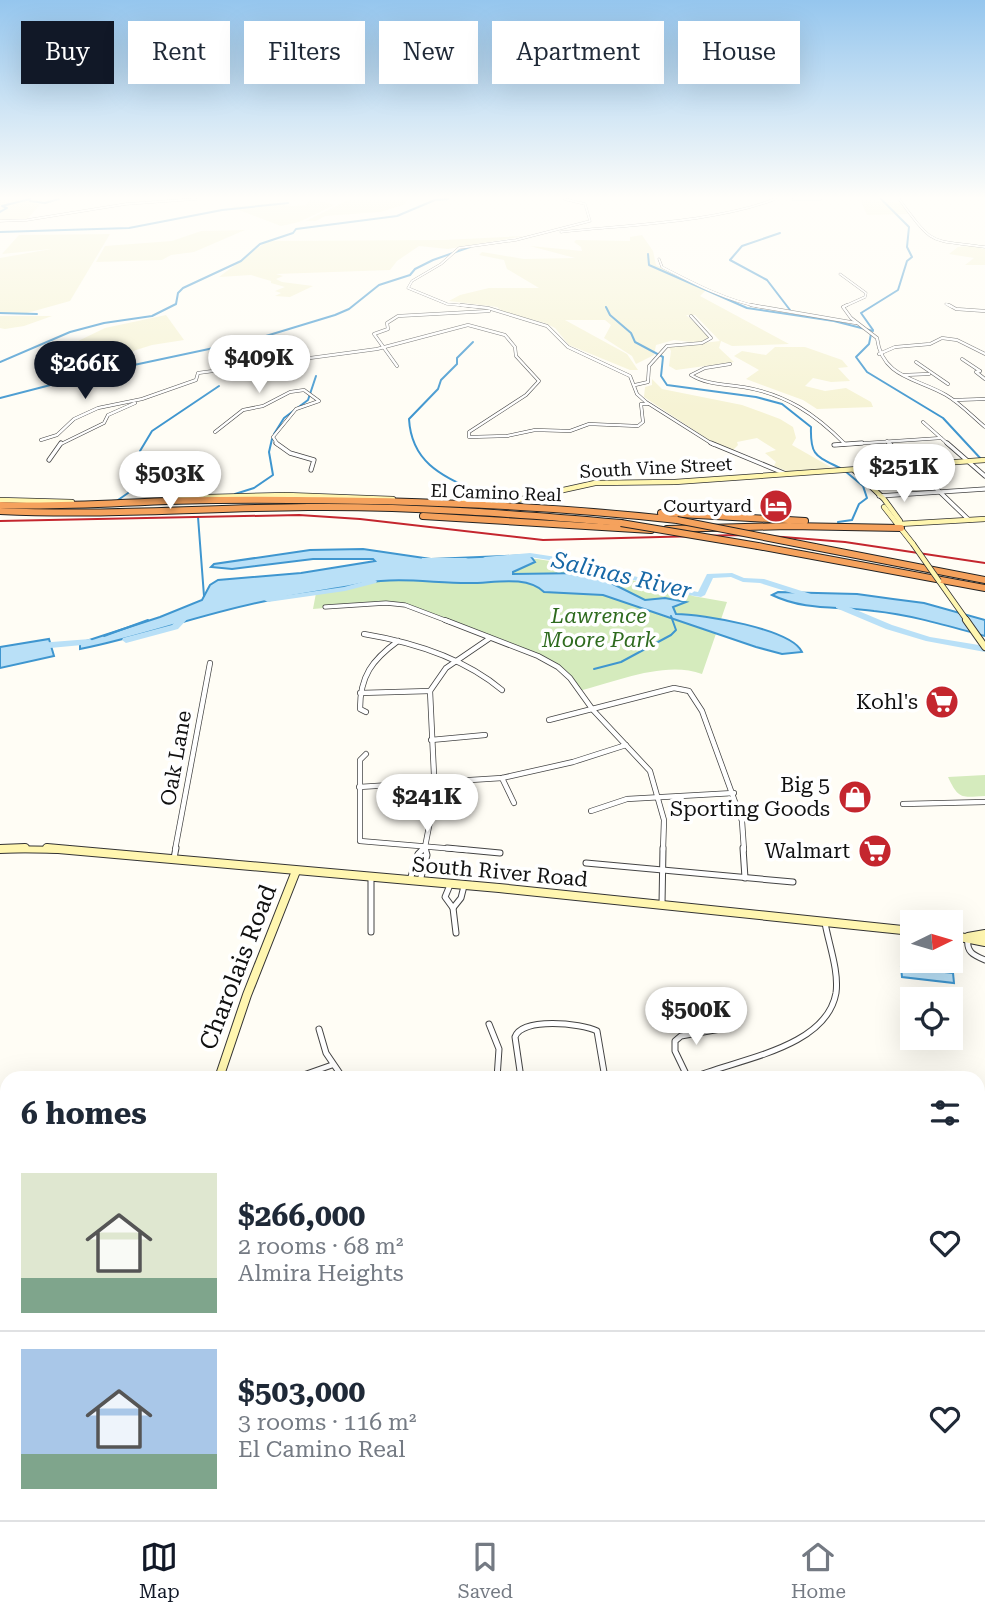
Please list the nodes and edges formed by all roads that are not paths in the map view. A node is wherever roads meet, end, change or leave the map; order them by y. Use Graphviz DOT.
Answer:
graph roads {
  1 [pos="432,270"];
  2 [pos="668,270"];
  3 [pos="841,274"];
  4 [pos="946,304"];
  5 [pos="495,310"];
  6 [pos="985,311"];
  7 [pos="691,316"];
  8 [pos="861,324"];
  9 [pos="385,347"];
  10 [pos="879,354"];
  11 [pos="985,354"];
  12 [pos="962,359"];
  13 [pos="916,362"];
  14 [pos="730,364"];
  15 [pos="397,366"];
  16 [pos="983,371"];
  17 [pos="930,374"];
  18 [pos="902,376"];
  19 [pos="985,379"];
  20 [pos="948,384"];
  21 [pos="635,385"];
  22 [pos="142,399"];
  23 [pos="985,399"];
  24 [pos="953,400"];
  25 [pos="648,404"];
  26 [pos="923,422"];
  27 [pos="985,427"];
  28 [pos="215,432"];
  29 [pos="941,438"];
  30 [pos="41,440"];
  31 [pos="887,441"];
  32 [pos="845,444"];
  33 [pos="834,445"];
  34 [pos="49,460"];
  35 [pos="983,461"];
  36 [pos="968,462"];
  37 [pos="912,466"];
  38 [pos="311,470"];
  39 [pos="854,470"];
  40 [pos="787,475"];
  41 [pos="985,476"];
  42 [pos="985,489"];
  43 [pos="939,492"];
  44 [pos="878,496"];
  45 [pos="0,502"];
  46 [pos="311,507"];
  47 [pos="551,508"];
  48 [pos="0,511"];
  49 [pos="970,520"];
  50 [pos="985,521"];
  51 [pos="900,526"];
  52 [pos="985,580"];
  53 [pos="985,588"];
  54 [pos="325,607"];
  55 [pos="364,634"];
  56 [pos="490,638"];
  57 [pos="398,640"];
  58 [pos="985,647"];
  59 [pos="454,662"];
  60 [pos="210,663"];
  61 [pos="502,690"];
  62 [pos="430,691"];
  63 [pos="360,693"];
  64 [pos="593,710"];
  65 [pos="366,712"];
  66 [pos="549,720"];
  67 [pos="485,735"];
  68 [pos="431,740"];
  69 [pos="627,745"];
  70 [pos="366,754"];
  71 [pos="502,778"];
  72 [pos="435,783"];
  73 [pos="359,787"];
  74 [pos="734,793"];
  75 [pos="659,796"];
  76 [pos="985,802"];
  77 [pos="514,803"];
  78 [pos="902,804"];
  79 [pos="591,811"];
  80 [pos="425,847"];
  81 [pos="0,849"];
  82 [pos="500,853"];
  83 [pos="174,859"];
  84 [pos="586,863"];
  85 [pos="664,870"];
  86 [pos="296,871"];
  87 [pos="371,878"];
  88 [pos="746,878"];
  89 [pos="410,881"];
  90 [pos="420,882"];
  91 [pos="793,882"];
  92 [pos="450,885"];
  93 [pos="464,886"];
  94 [pos="662,904"];
  95 [pos="453,908"];
  96 [pos="825,922"];
  97 [pos="900,931"];
  98 [pos="371,932"];
  99 [pos="456,933"];
  100 [pos="985,934"];
  101 [pos="963,936"];
  102 [pos="968,937"];
  103 [pos="985,942"];
  104 [pos="985,960"];
  105 [pos="489,1024"];
  106 [pos="726,1028"];
  107 [pos="318,1029"];
  108 [pos="332,1065"];
  109 [pos="221,1071"];
  110 [pos="315,1071"];
  111 [pos="337,1071"];
  112 [pos="497,1071"];
  113 [pos="520,1071"];
  114 [pos="604,1071"];
  115 [pos="686,1071"];
  116 [pos="710,1071"];
  1 -- 5 [label="street"];
  2 -- 8 [label="street"];
  3 -- 8 [label="street"];
  4 -- 6 [label="street"];
  5 -- 9 [label="street"];
  5 -- 21 [label="street"];
  7 -- 21 [label="street"];
  8 -- 10 [label="street"];
  9 -- 15 [label="street"];
  9 -- 22 [label="street"];
  9 -- 25 [label="street"];
  10 -- 11 [label="street"];
  10 -- 18 [label="street"];
  12 -- 16 [label="street"];
  13 -- 17 [label="street"];
  14 -- 32 [label="street"];
  16 -- 19 [label="street"];
  17 -- 18 [label="street"];
  17 -- 20 [label="street"];
  18 -- 24 [label="street"];
  21 -- 25 [label="street"];
  22 -- 30 [label="street"];
  22 -- 34 [label="street"];
  23 -- 24 [label="street"];
  24 -- 27 [label="street"];
  25 -- 40 [label="street"];
  26 -- 29 [label="street"];
  28 -- 38 [label="street"];
  29 -- 31 [label="street"];
  29 -- 36 [label="street"];
  31 -- 32 [label="street"];
  31 -- 37 [label="street"];
  32 -- 33 [label="street"];
  35 -- 36 [label="street, South Vine Street"];
  36 -- 37 [label="street, South Vine Street"];
  36 -- 41 [label="street"];
  37 -- 39 [label="street, South Vine Street"];
  37 -- 43 [label="street"];
  39 -- 40 [label="street, South Vine Street"];
  39 -- 44 [label="street"];
  40 -- 45 [label="street, South Vine Street"];
  42 -- 43 [label="street"];
  43 -- 44 [label="street"];
  43 -- 49 [label="street"];
  44 -- 51 [label="street"];
  45 -- 47 [label="highway, El Camino Real"];
  46 -- 48 [label="highway, El Camino Real"];
  46 -- 51 [label="highway"];
  46 -- 53 [label="highway, El Camino Real, bridge"];
  47 -- 51 [label="highway"];
  47 -- 52 [label="highway, El Camino Real, bridge"];
  49 -- 50 [label="street"];
  49 -- 51 [label="street"];
  50 -- 51 [label="street"];
  51 -- 58 [label="street, bridge"];
  54 -- 56 [label="street"];
  55 -- 57 [label="street"];
  56 -- 59 [label="street"];
  56 -- 64 [label="street"];
  57 -- 59 [label="street"];
  57 -- 63 [label="street"];
  59 -- 61 [label="street"];
  59 -- 62 [label="street"];
  60 -- 83 [label="street, Oak Lane"];
  62 -- 63 [label="street"];
  62 -- 68 [label="street"];
  63 -- 65 [label="street"];
  64 -- 66 [label="street"];
  64 -- 69 [label="street"];
  64 -- 74 [label="street"];
  67 -- 68 [label="street"];
  68 -- 72 [label="street"];
  69 -- 71 [label="street"];
  69 -- 75 [label="street"];
  70 -- 73 [label="street"];
  71 -- 72 [label="street"];
  71 -- 77 [label="street"];
  72 -- 73 [label="street"];
  72 -- 80 [label="street"];
  73 -- 80 [label="street"];
  74 -- 75 [label="street"];
  74 -- 88 [label="street"];
  75 -- 79 [label="street"];
  75 -- 85 [label="street"];
  76 -- 78 [label="street"];
  80 -- 82 [label="street"];
  80 -- 89 [label="street"];
  80 -- 90 [label="street"];
  81 -- 83 [label="street, South River Road"];
  83 -- 86 [label="street, South River Road"];
  84 -- 85 [label="street"];
  85 -- 88 [label="street"];
  85 -- 94 [label="street"];
  86 -- 87 [label="street, South River Road"];
  86 -- 109 [label="street, Charolais Road"];
  87 -- 89 [label="street, South River Road"];
  87 -- 98 [label="street"];
  88 -- 91 [label="street"];
  89 -- 90 [label="street, South River Road"];
  90 -- 92 [label="street, South River Road"];
  92 -- 93 [label="street, South River Road"];
  92 -- 95 [label="street"];
  93 -- 94 [label="street, South River Road"];
  93 -- 95 [label="street"];
  94 -- 96 [label="street, South River Road"];
  95 -- 99 [label="street"];
  96 -- 97 [label="street, South River Road"];
  96 -- 116 [label="street"];
  100 -- 102 [label="street"];
  101 -- 102 [label="street"];
  102 -- 103 [label="street"];
  102 -- 104 [label="street"];
  105 -- 112 [label="street"];
  106 -- 115 [label="street"];
  107 -- 108 [label="street"];
  108 -- 110 [label="street"];
  108 -- 111 [label="street"];
  113 -- 114 [label="street"];
}
